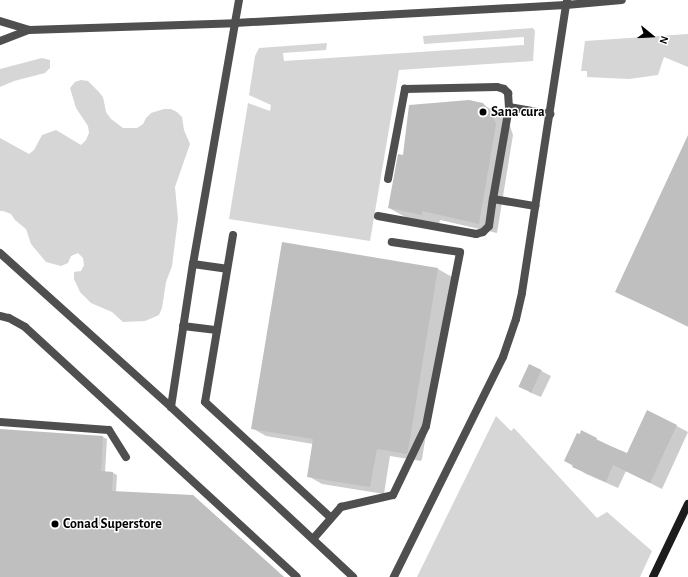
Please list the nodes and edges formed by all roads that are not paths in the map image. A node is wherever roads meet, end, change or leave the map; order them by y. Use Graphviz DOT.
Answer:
graph roads {
  1 [pos="239,0"];
  2 [pos="622,0"];
  3 [pos="567,2"];
  4 [pos="0,21"];
  5 [pos="235,23"];
  6 [pos="29,30"];
  7 [pos="0,41"];
  8 [pos="509,107"];
  9 [pos="550,114"];
  10 [pos="388,179"];
  11 [pos="493,199"];
  12 [pos="535,206"];
  13 [pos="378,216"];
  14 [pos="233,235"];
  15 [pos="392,242"];
  16 [pos="0,253"];
  17 [pos="193,264"];
  18 [pos="227,269"];
  19 [pos="0,316"];
  20 [pos="183,326"];
  21 [pos="217,330"];
  22 [pos="171,407"];
  23 [pos="0,422"];
  24 [pos="126,457"];
  25 [pos="688,504"];
  26 [pos="331,518"];
  27 [pos="313,539"];
  28 [pos="297,577"];
  29 [pos="353,577"];
  30 [pos="394,577"];
  31 [pos="653,577"];
  1 -- 5 [label="street"];
  2 -- 3 [label="street"];
  3 -- 5 [label="street"];
  3 -- 9 [label="street"];
  4 -- 6 [label="street"];
  5 -- 6 [label="street"];
  5 -- 17 [label="street"];
  6 -- 7 [label="street"];
  8 -- 9 [label="street"];
  8 -- 10 [label="street"];
  8 -- 11 [label="street"];
  9 -- 12 [label="street"];
  11 -- 12 [label="street"];
  11 -- 13 [label="street"];
  12 -- 30 [label="street"];
  14 -- 18 [label="street"];
  15 -- 26 [label="street"];
  16 -- 22 [label="street"];
  17 -- 18 [label="street"];
  17 -- 20 [label="street"];
  18 -- 21 [label="street"];
  19 -- 28 [label="street"];
  20 -- 21 [label="street"];
  20 -- 22 [label="street"];
  21 -- 26 [label="street"];
  22 -- 27 [label="street"];
  23 -- 24 [label="street"];
  25 -- 31 [label="main road"];
  26 -- 27 [label="street"];
  27 -- 29 [label="street"];
}
